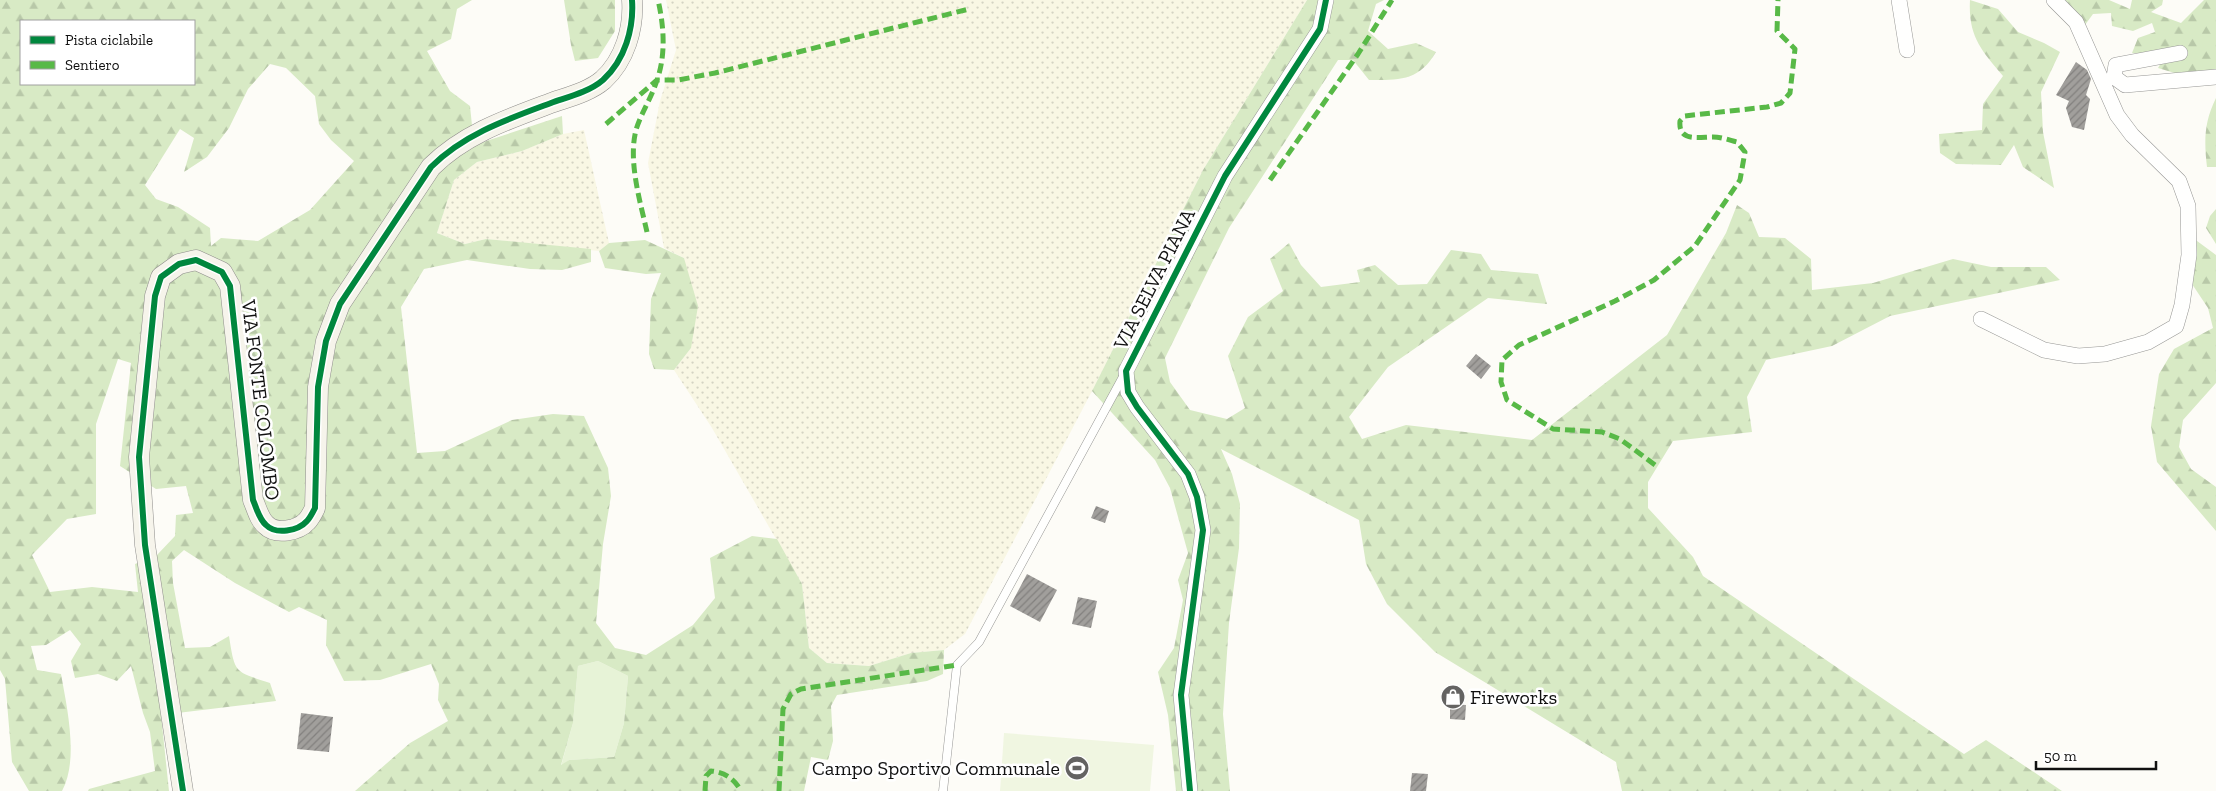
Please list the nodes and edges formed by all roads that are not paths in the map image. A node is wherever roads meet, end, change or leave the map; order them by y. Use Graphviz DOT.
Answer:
graph roads {
  1 [pos="632,0"];
  2 [pos="1326,0"];
  3 [pos="1899,0"];
  4 [pos="2054,0"];
  5 [pos="1907,50"];
  6 [pos="2180,53"];
  7 [pos="2216,77"];
  8 [pos="1981,319"];
  9 [pos="1126,371"];
  10 [pos="183,791"];
  11 [pos="943,791"];
  12 [pos="1190,791"];
  1 -- 10 [label="street, VIA FONTE COLOMBO"];
  2 -- 9 [label="street, VIA SELVA PIANA"];
  3 -- 5 [label="street"];
  4 -- 8 [label="street"];
  6 -- 7 [label="street"];
  9 -- 11 [label="lane"];
  9 -- 12 [label="street, VIA SELVA PIANA"];
}
